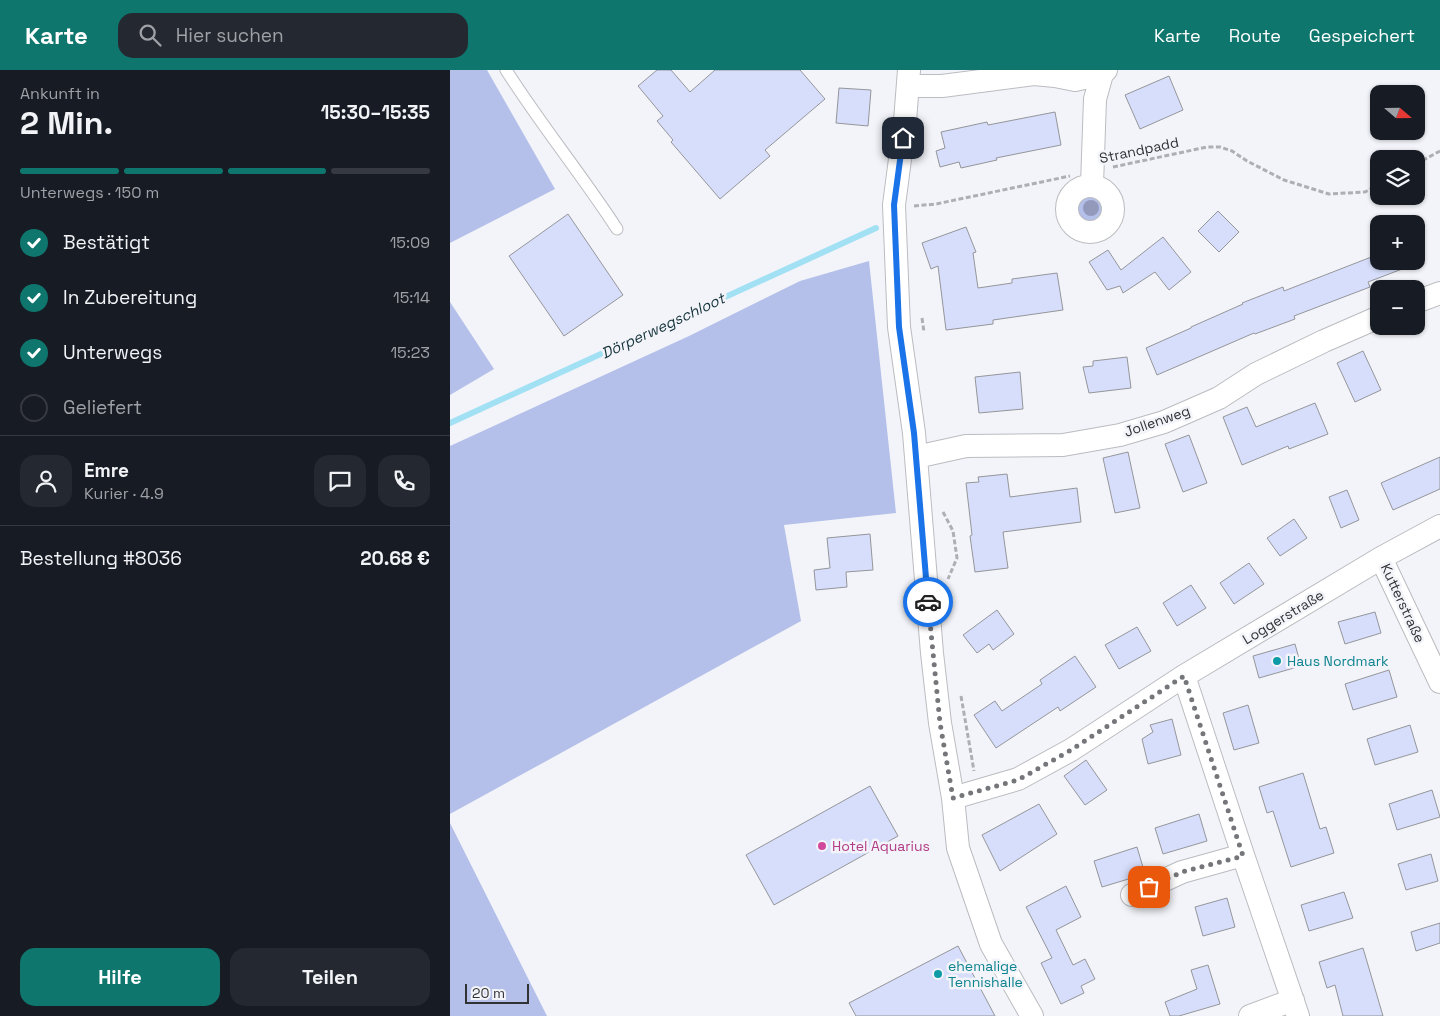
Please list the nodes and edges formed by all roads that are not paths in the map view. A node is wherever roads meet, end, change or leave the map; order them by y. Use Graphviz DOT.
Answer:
graph roads {
  1 [pos="506,70"];
  2 [pos="1104,72"];
  3 [pos="908,78"];
  4 [pos="1075,80"];
  5 [pos="1095,99"];
  6 [pos="1092,178"];
  7 [pos="618,229"];
  8 [pos="1440,293"];
  9 [pos="1425,299"];
  10 [pos="1370,321"];
  11 [pos="916,457"];
  12 [pos="1440,526"];
  13 [pos="1381,558"];
  14 [pos="1184,676"];
  15 [pos="1440,682"];
  16 [pos="953,798"];
  17 [pos="1243,856"];
  18 [pos="1132,895"];
  19 [pos="1295,1008"];
  20 [pos="1032,1016"];
  21 [pos="1250,1016"];
  1 -- 7 [label="lane"];
  2 -- 4 [label="street"];
  2 -- 5 [label="street"];
  3 -- 4 [label="street"];
  3 -- 11 [label="street"];
  4 -- 5 [label="street"];
  5 -- 6 [label="street"];
  8 -- 9 [label="street"];
  10 -- 11 [label="street, Jollenweg"];
  11 -- 16 [label="street"];
  12 -- 13 [label="street, Kutterstraße"];
  13 -- 14 [label="street, Loggerstraße"];
  13 -- 15 [label="street, Kutterstraße"];
  14 -- 16 [label="street, Loggerstraße"];
  14 -- 17 [label="street"];
  16 -- 20 [label="street"];
  17 -- 18 [label="street"];
  17 -- 19 [label="street"];
  19 -- 21 [label="street"];
}
